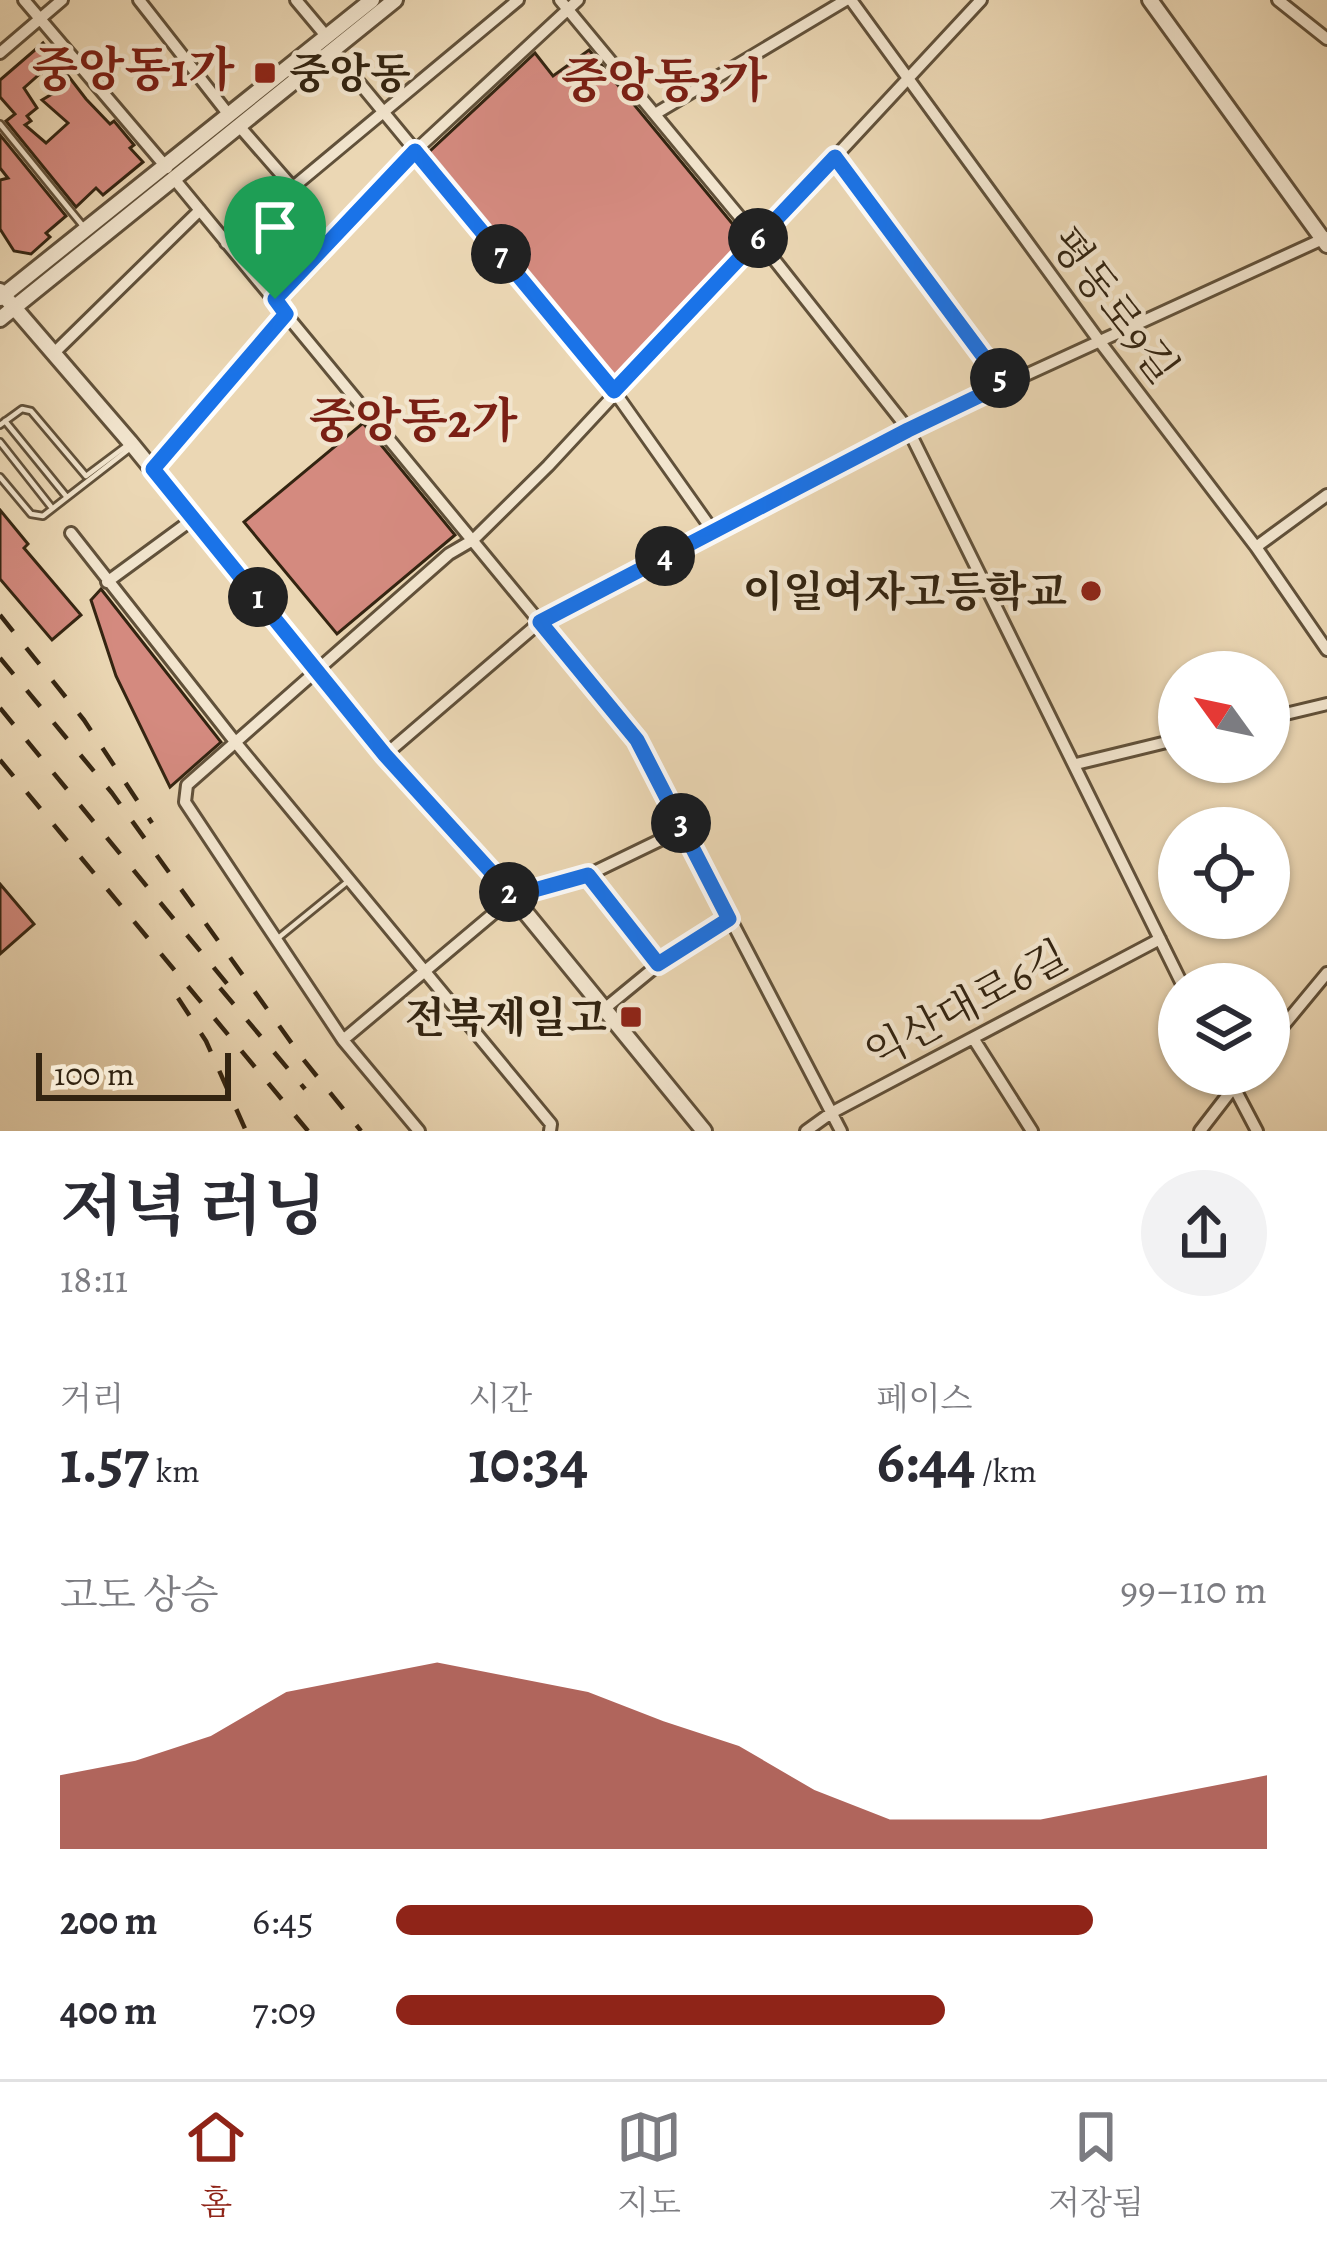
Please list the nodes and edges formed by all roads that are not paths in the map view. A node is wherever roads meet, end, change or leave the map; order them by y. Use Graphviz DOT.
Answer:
graph roads {
  1 [pos="24,0"];
  2 [pos="62,0"];
  3 [pos="139,0"];
  4 [pos="296,0"];
  5 [pos="372,0"];
  6 [pos="395,0"];
  7 [pos="518,0"];
  8 [pos="578,0"];
  9 [pos="849,0"];
  10 [pos="982,0"];
  11 [pos="1150,0"];
  12 [pos="1282,1"];
  13 [pos="564,5"];
  14 [pos="39,19"];
  15 [pos="1327,39"];
  16 [pos="330,44"];
  17 [pos="0,53"];
  18 [pos="909,80"];
  19 [pos="384,112"];
  20 [pos="655,114"];
  21 [pos="234,121"];
  22 [pos="0,124"];
  23 [pos="415,151"];
  24 [pos="835,157"];
  25 [pos="171,174"];
  26 [pos="294,190"];
  27 [pos="200,211"];
  28 [pos="88,232"];
  29 [pos="758,238"];
  30 [pos="1326,240"];
  31 [pos="226,243"];
  32 [pos="4,298"];
  33 [pos="275,299"];
  34 [pos="286,314"];
  35 [pos="0,319"];
  36 [pos="1100,342"];
  37 [pos="54,352"];
  38 [pos="1004,384"];
  39 [pos="614,391"];
  40 [pos="3,423"];
  41 [pos="908,430"];
  42 [pos="0,442"];
  43 [pos="132,444"];
  44 [pos="153,469"];
  45 [pos="0,477"];
  46 [pos="1327,495"];
  47 [pos="68,498"];
  48 [pos="53,509"];
  49 [pos="193,519"];
  50 [pos="713,531"];
  51 [pos="71,533"];
  52 [pos="473,539"];
  53 [pos="1256,547"];
  54 [pos="107,582"];
  55 [pos="540,622"];
  56 [pos="1327,650"];
  57 [pos="319,671"];
  58 [pos="1327,704"];
  59 [pos="1290,713"];
  60 [pos="236,743"];
  61 [pos="1158,745"];
  62 [pos="385,755"];
  63 [pos="1076,764"];
  64 [pos="683,829"];
  65 [pos="588,875"];
  66 [pos="350,880"];
  67 [pos="513,896"];
  68 [pos="729,919"];
  69 [pos="1158,935"];
  70 [pos="277,939"];
  71 [pos="1160,939"];
  72 [pos="1172,963"];
  73 [pos="658,964"];
  74 [pos="424,971"];
  75 [pos="1327,973"];
  76 [pos="603,1010"];
  77 [pos="1290,1018"];
  78 [pos="973,1038"];
  79 [pos="343,1040"];
  80 [pos="1221,1095"];
  81 [pos="1238,1095"];
  82 [pos="831,1113"];
  83 [pos="419,1131"];
  84 [pos="550,1131"];
  85 [pos="704,1131"];
  86 [pos="806,1131"];
  87 [pos="841,1131"];
  88 [pos="1032,1131"];
  89 [pos="1200,1131"];
  90 [pos="1257,1131"];
  1 -- 14 [label="street"];
  2 -- 14 [label="street"];
  3 -- 21 [label="street"];
  4 -- 16 [label="street"];
  5 -- 16 [label="street"];
  6 -- 16 [label="street"];
  7 -- 19 [label="street"];
  8 -- 13 [label="street"];
  9 -- 18 [label="street, 평동로9길"];
  9 -- 20 [label="street"];
  10 -- 18 [label="street"];
  11 -- 30 [label="street"];
  12 -- 15 [label="street"];
  13 -- 20 [label="street"];
  13 -- 23 [label="street"];
  14 -- 17 [label="street"];
  14 -- 25 [label="street"];
  16 -- 19 [label="street"];
  16 -- 21 [label="street"];
  18 -- 24 [label="street"];
  18 -- 36 [label="street, 평동로9길"];
  19 -- 23 [label="street"];
  19 -- 26 [label="street"];
  20 -- 29 [label="street"];
  21 -- 25 [label="street"];
  21 -- 26 [label="street"];
  22 -- 28 [label="lane"];
  23 -- 33 [label="street"];
  23 -- 39 [label="street"];
  24 -- 29 [label="street"];
  24 -- 38 [label="lane"];
  25 -- 27 [label="street"];
  25 -- 28 [label="street"];
  25 -- 32 [label="street"];
  26 -- 31 [label="street"];
  27 -- 31 [label="street"];
  27 -- 37 [label="street"];
  28 -- 32 [label="street"];
  29 -- 39 [label="street"];
  29 -- 41 [label="street"];
  30 -- 36 [label="street"];
  31 -- 33 [label="street"];
  32 -- 35 [label="street"];
  32 -- 37 [label="street"];
  33 -- 34 [label="street"];
  34 -- 44 [label="street"];
  34 -- 52 [label="street"];
  36 -- 38 [label="street"];
  36 -- 53 [label="street, 평동로9길"];
  37 -- 43 [label="street"];
  38 -- 41 [label="street"];
  39 -- 50 [label="street"];
  39 -- 52 [label="street"];
  40 -- 43 [label="lane"];
  40 -- 47 [label="lane"];
  41 -- 50 [label="street"];
  41 -- 63 [label="street"];
  42 -- 48 [label="lane"];
  43 -- 44 [label="street"];
  43 -- 47 [label="lane"];
  44 -- 49 [label="street"];
  45 -- 48 [label="lane"];
  46 -- 53 [label="street"];
  47 -- 48 [label="lane"];
  49 -- 54 [label="street"];
  49 -- 57 [label="street"];
  50 -- 55 [label="street"];
  51 -- 54 [label="street"];
  52 -- 55 [label="street"];
  52 -- 57 [label="street"];
  53 -- 56 [label="street, 평동로9길"];
  54 -- 60 [label="street"];
  55 -- 62 [label="street"];
  55 -- 64 [label="street"];
  57 -- 60 [label="street"];
  57 -- 62 [label="street"];
  58 -- 59 [label="street"];
  60 -- 66 [label="street"];
  60 -- 70 [label="street"];
  61 -- 63 [label="street"];
  62 -- 67 [label="street"];
  63 -- 69 [label="street"];
  64 -- 65 [label="street"];
  64 -- 68 [label="street"];
  65 -- 67 [label="street"];
  65 -- 73 [label="street"];
  66 -- 70 [label="lane"];
  66 -- 74 [label="street"];
  67 -- 74 [label="street"];
  67 -- 76 [label="street"];
  68 -- 73 [label="street"];
  68 -- 82 [label="street"];
  70 -- 79 [label="street"];
  71 -- 72 [label="street"];
  71 -- 78 [label="street, 익산대로6길"];
  73 -- 76 [label="street"];
  74 -- 79 [label="street"];
  74 -- 84 [label="street"];
  75 -- 77 [label="street"];
  76 -- 85 [label="street"];
  78 -- 82 [label="street, 익산대로6길"];
  78 -- 88 [label="street"];
  79 -- 83 [label="street"];
  80 -- 89 [label="street"];
  81 -- 90 [label="street"];
  82 -- 86 [label="street, 익산대로6길"];
  82 -- 87 [label="street"];
}
